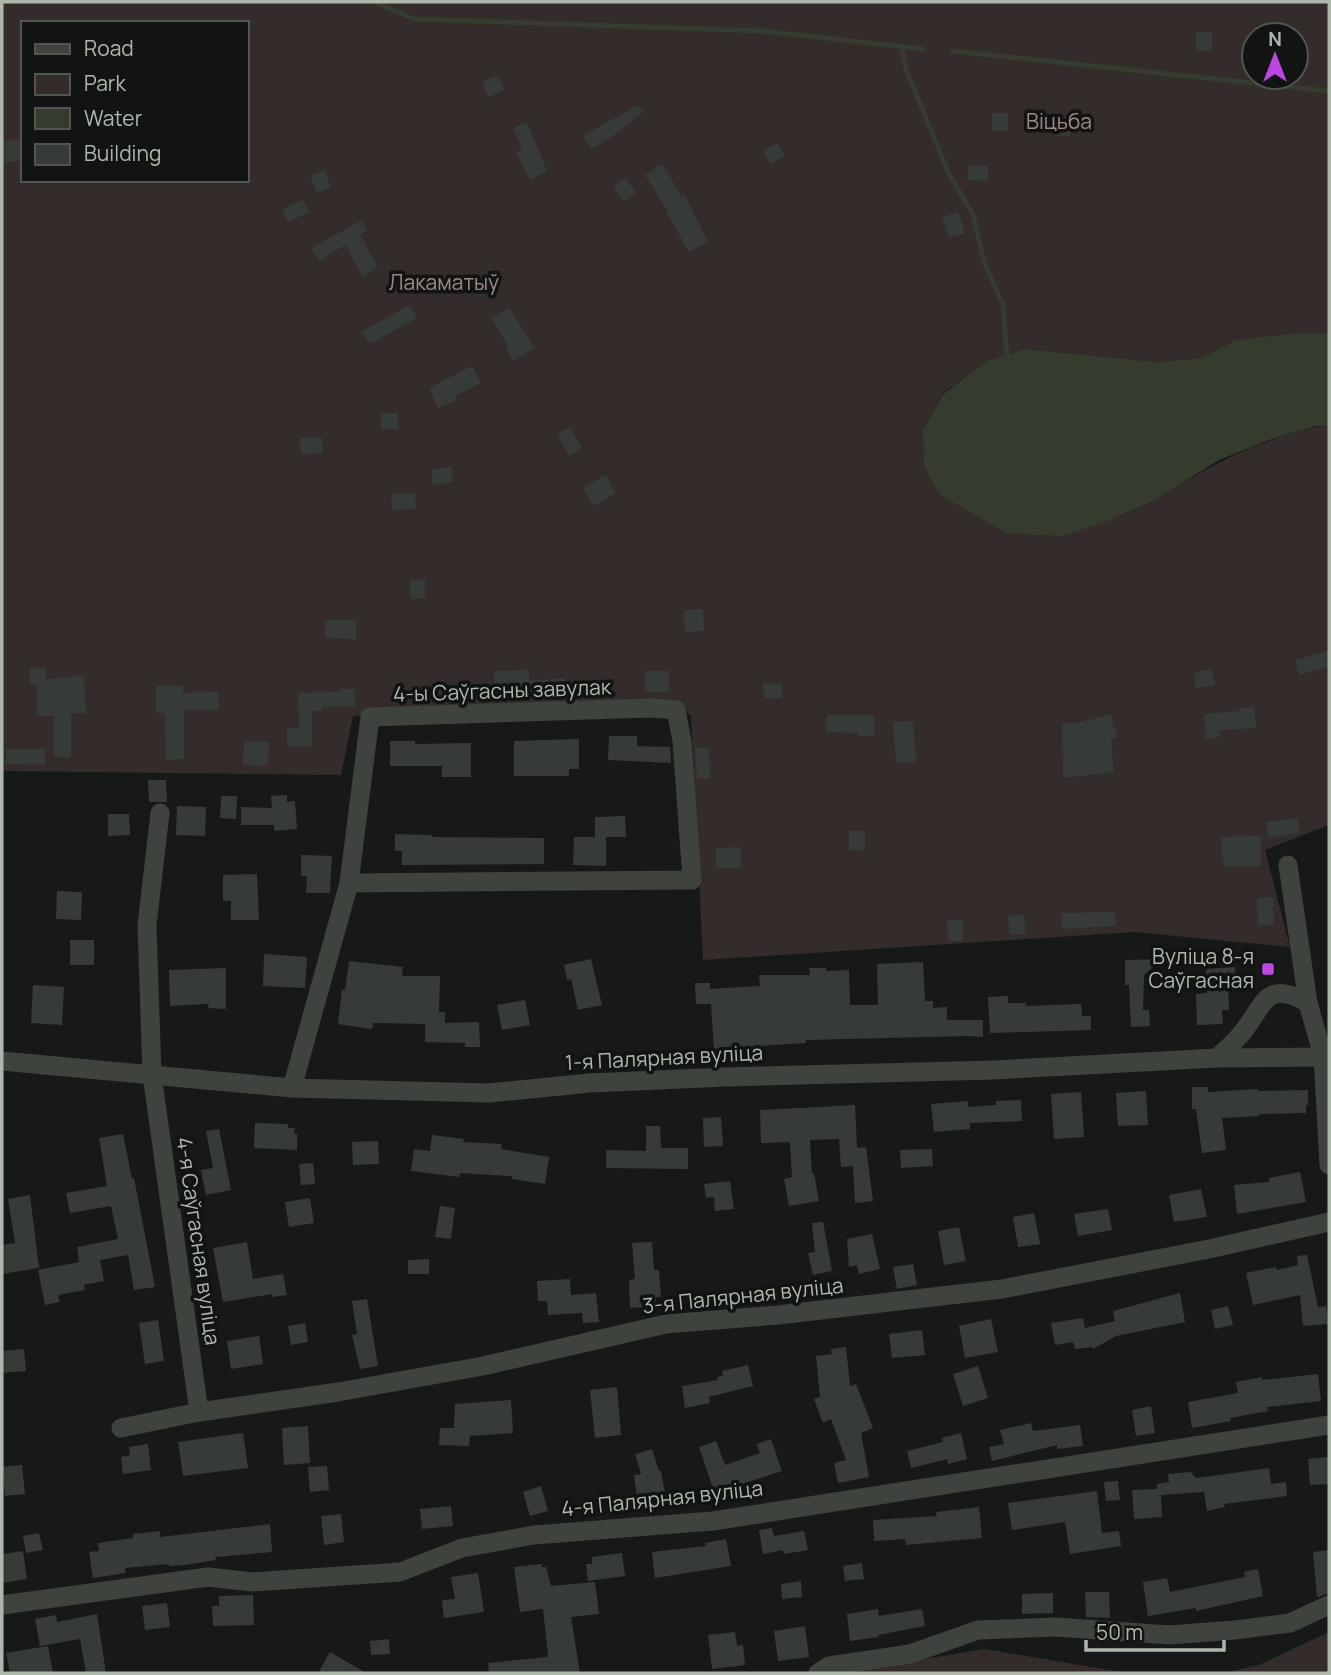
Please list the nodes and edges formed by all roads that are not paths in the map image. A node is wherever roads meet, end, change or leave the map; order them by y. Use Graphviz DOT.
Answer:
graph roads {
  1 [pos="160,813"];
  2 [pos="1288,865"];
  3 [pos="349,883"];
  4 [pos="1308,1003"];
  5 [pos="1326,1056"];
  6 [pos="1217,1058"];
  7 [pos="2,1061"];
  8 [pos="152,1075"];
  9 [pos="292,1088"];
  10 [pos="1329,1165"];
  11 [pos="1329,1222"];
  12 [pos="200,1412"];
  13 [pos="1329,1425"];
  14 [pos="121,1427"];
  15 [pos="2,1605"];
  16 [pos="1329,1605"];
  17 [pos="818,1673"];
  1 -- 8 [label="street, 4-я Саўгасная вуліца"];
  2 -- 4 [label="street"];
  3 -- 3 [label="street, 4-ы Саўгасны завулак"];
  3 -- 9 [label="street, 4-ы Саўгасны завулак"];
  4 -- 5 [label="street"];
  4 -- 6 [label="street"];
  5 -- 6 [label="street, 1-я Палярная вуліца"];
  5 -- 10 [label="street"];
  6 -- 9 [label="street, 1-я Палярная вуліца"];
  7 -- 8 [label="street, 1-я Палярная вуліца"];
  8 -- 9 [label="street, 1-я Палярная вуліца"];
  8 -- 12 [label="street, 4-я Саўгасная вуліца"];
  11 -- 12 [label="street, 3-я Палярная вуліца"];
  12 -- 14 [label="street, 3-я Палярная вуліца"];
  13 -- 15 [label="street, 4-я Палярная вуліца"];
  16 -- 17 [label="street"];
}
